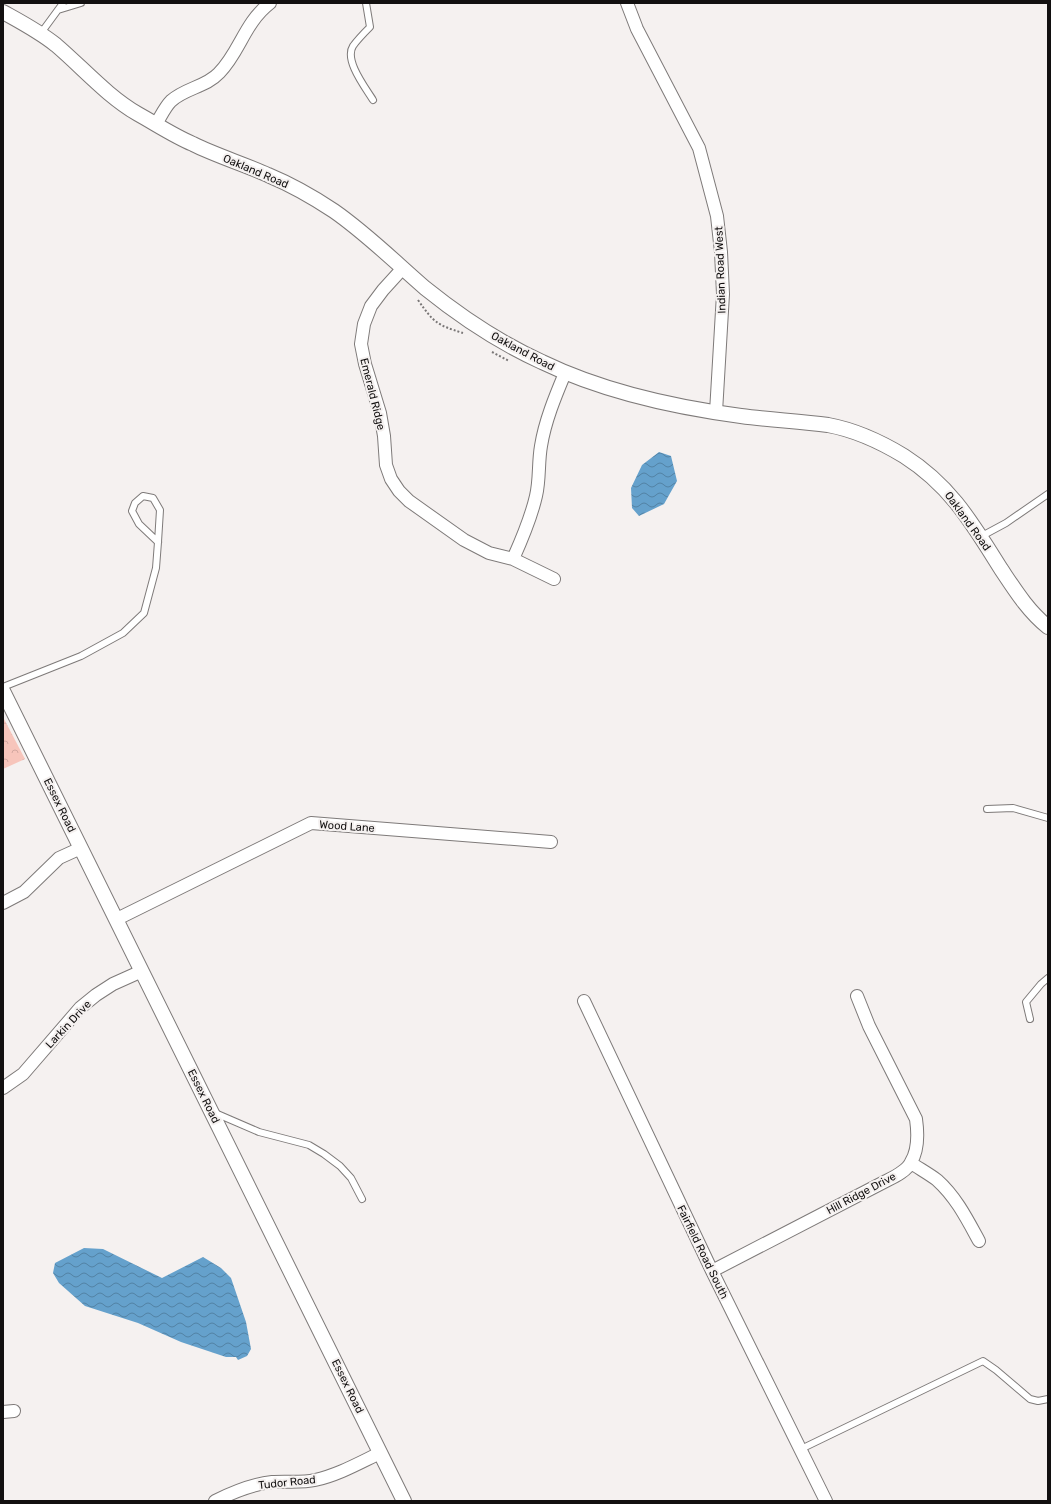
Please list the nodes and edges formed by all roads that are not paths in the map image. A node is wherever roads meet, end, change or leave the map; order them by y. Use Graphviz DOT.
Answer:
graph roads {
  1 [pos="63,3"];
  2 [pos="81,3"];
  3 [pos="270,3"];
  4 [pos="366,3"];
  5 [pos="627,3"];
  6 [pos="58,10"];
  7 [pos="3,12"];
  8 [pos="40,33"];
  9 [pos="372,100"];
  10 [pos="156,124"];
  11 [pos="403,268"];
  12 [pos="566,373"];
  13 [pos="716,412"];
  14 [pos="1048,494"];
  15 [pos="980,537"];
  16 [pos="158,542"];
  17 [pos="513,559"];
  18 [pos="554,578"];
  19 [pos="1048,627"];
  20 [pos="3,687"];
  21 [pos="3,691"];
  22 [pos="987,809"];
  23 [pos="1048,818"];
  24 [pos="551,842"];
  25 [pos="81,848"];
  26 [pos="3,903"];
  27 [pos="117,919"];
  28 [pos="142,971"];
  29 [pos="1048,978"];
  30 [pos="857,996"];
  31 [pos="584,1001"];
  32 [pos="1030,1020"];
  33 [pos="3,1088"];
  34 [pos="211,1111"];
  35 [pos="911,1163"];
  36 [pos="362,1199"];
  37 [pos="979,1241"];
  38 [pos="712,1270"];
  39 [pos="1048,1399"];
  40 [pos="801,1449"];
  41 [pos="380,1452"];
  42 [pos="215,1501"];
  43 [pos="404,1501"];
  44 [pos="826,1501"];
  1 -- 6 [label="lane"];
  2 -- 6 [label="lane"];
  3 -- 10 [label="street"];
  4 -- 9 [label="lane"];
  5 -- 13 [label="street, Indian Road West"];
  6 -- 8 [label="lane"];
  7 -- 8 [label="street, Oakland Road"];
  8 -- 10 [label="street, Oakland Road"];
  10 -- 11 [label="street, Oakland Road"];
  11 -- 12 [label="street, Oakland Road"];
  11 -- 17 [label="street, Emerald Ridge"];
  12 -- 13 [label="street, Oakland Road"];
  12 -- 17 [label="street"];
  13 -- 15 [label="street, Oakland Road"];
  14 -- 15 [label="lane"];
  15 -- 19 [label="street, Oakland Road"];
  16 -- 16 [label="lane"];
  16 -- 20 [label="lane"];
  17 -- 18 [label="street, Emerald Ridge"];
  21 -- 25 [label="street, Essex Road"];
  22 -- 23 [label="lane"];
  24 -- 27 [label="street, Wood Lane"];
  25 -- 26 [label="street"];
  25 -- 27 [label="street, Essex Road"];
  27 -- 28 [label="street, Essex Road"];
  28 -- 33 [label="street, Larkin Drive"];
  28 -- 34 [label="street, Essex Road"];
  29 -- 32 [label="lane"];
  30 -- 35 [label="street"];
  31 -- 38 [label="street, Fairfield Road South"];
  34 -- 36 [label="lane"];
  34 -- 41 [label="street, Essex Road"];
  35 -- 37 [label="street"];
  35 -- 38 [label="street, Hill Ridge Drive"];
  38 -- 40 [label="street, Fairfield Road South"];
  39 -- 40 [label="lane"];
  40 -- 44 [label="street, Fairfield Road South"];
  41 -- 42 [label="street, Tudor Road"];
  41 -- 43 [label="street, Essex Road"];
}
